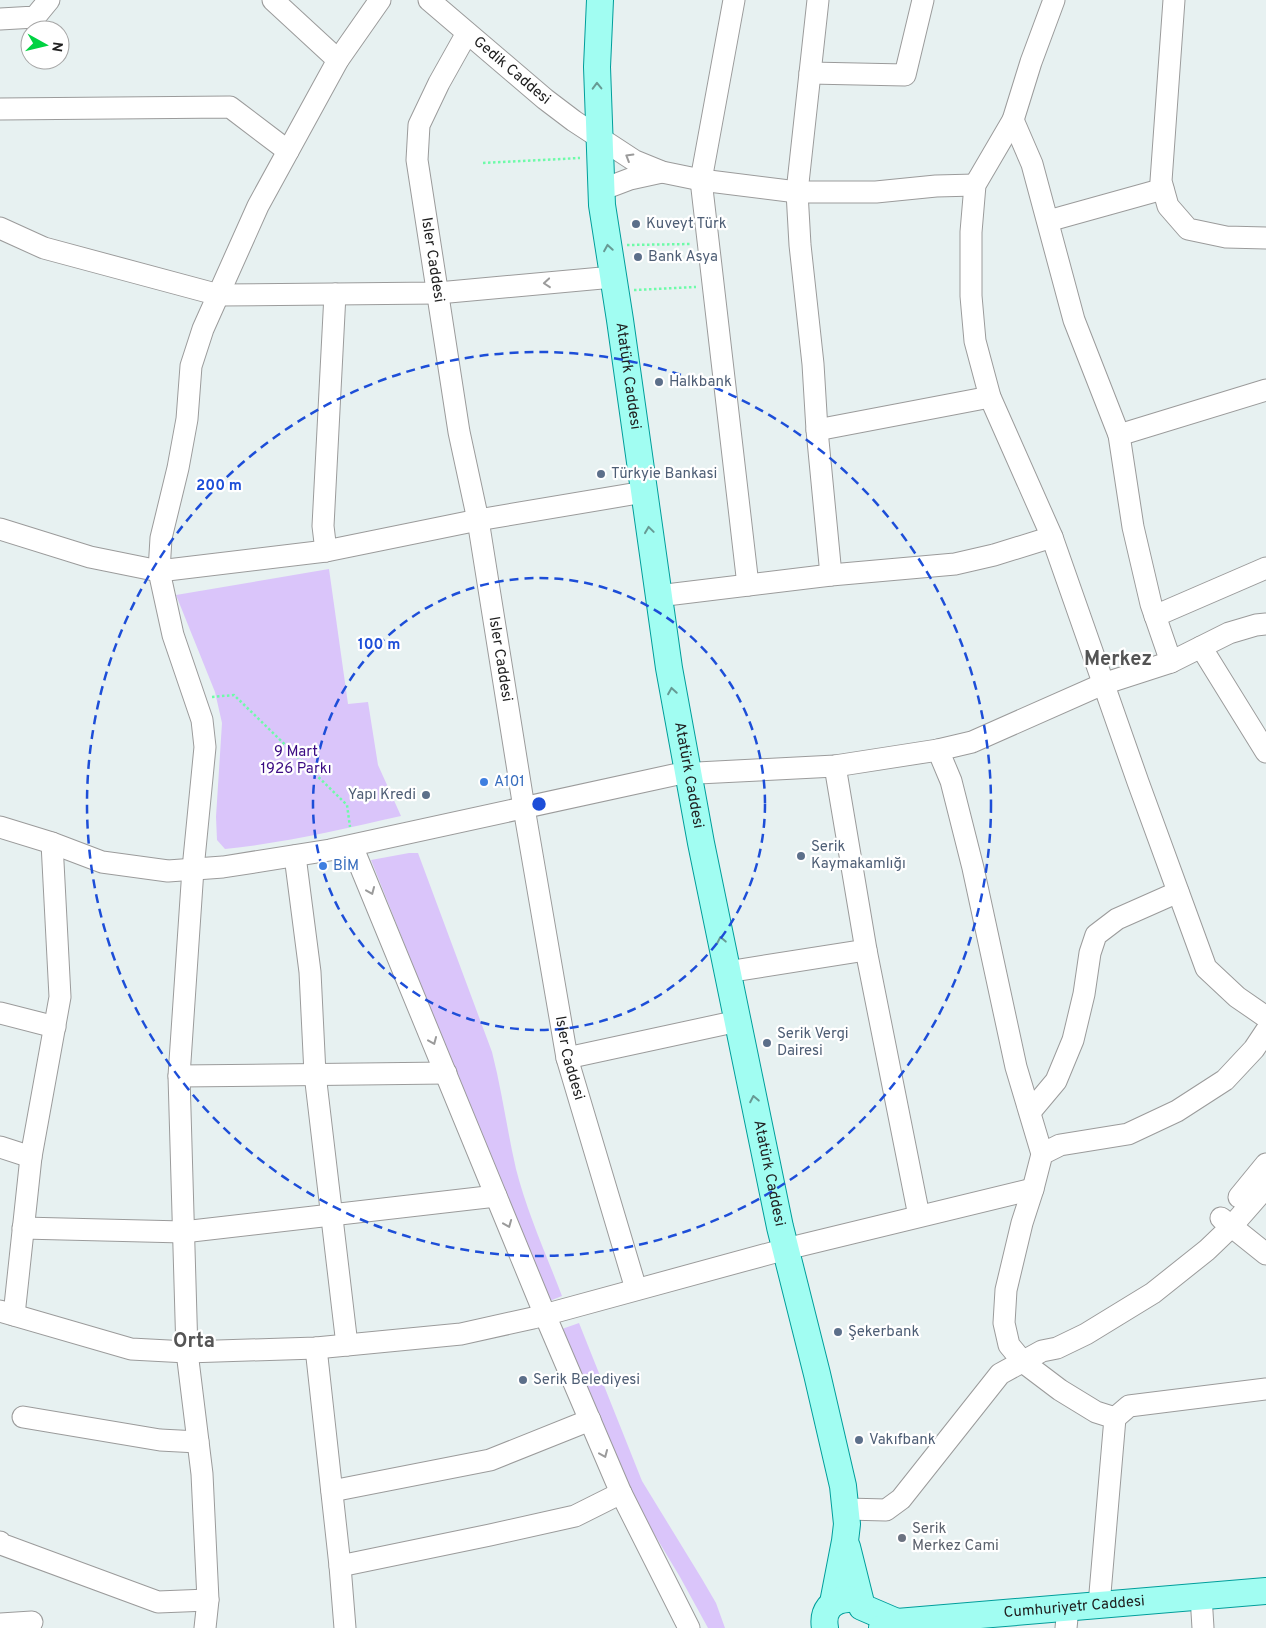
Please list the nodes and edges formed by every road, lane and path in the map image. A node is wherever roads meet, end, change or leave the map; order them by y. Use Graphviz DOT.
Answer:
graph roads {
  1 [pos="49,0"];
  2 [pos="273,0"];
  3 [pos="380,0"];
  4 [pos="429,0"];
  5 [pos="600,0"];
  6 [pos="734,0"];
  7 [pos="818,0"];
  8 [pos="922,0"];
  9 [pos="1054,0"];
  10 [pos="1174,0"];
  11 [pos="0,19"];
  12 [pos="467,33"];
  13 [pos="338,60"];
  14 [pos="810,72"];
  15 [pos="0,109"];
  16 [pos="1013,120"];
  17 [pos="598,135"];
  18 [pos="288,151"];
  19 [pos="581,158"];
  20 [pos="483,163"];
  21 [pos="662,172"];
  22 [pos="701,180"];
  23 [pos="975,185"];
  24 [pos="1163,189"];
  25 [pos="600,190"];
  26 [pos="797,192"];
  27 [pos="1048,221"];
  28 [pos="0,228"];
  29 [pos="1266,238"];
  30 [pos="708,244"];
  31 [pos="608,245"];
  32 [pos="614,284"];
  33 [pos="713,286"];
  34 [pos="335,294"];
  35 [pos="438,294"];
  36 [pos="219,295"];
  37 [pos="1266,390"];
  38 [pos="990,397"];
  39 [pos="817,430"];
  40 [pos="1119,435"];
  41 [pos="644,492"];
  42 [pos="478,520"];
  43 [pos="0,529"];
  44 [pos="1052,537"];
  45 [pos="326,551"];
  46 [pos="160,571"];
  47 [pos="831,575"];
  48 [pos="1265,575"];
  49 [pos="748,585"];
  50 [pos="658,596"];
  51 [pos="1155,616"];
  52 [pos="1266,624"];
  53 [pos="1201,647"];
  54 [pos="1170,662"];
  55 [pos="1103,684"];
  56 [pos="195,699"];
  57 [pos="938,750"];
  58 [pos="1266,752"];
  59 [pos="835,766"];
  60 [pos="688,773"];
  61 [pos="524,808"];
  62 [pos="0,827"];
  63 [pos="52,843"];
  64 [pos="352,846"];
  65 [pos="295,856"];
  66 [pos="193,869"];
  67 [pos="1178,892"];
  68 [pos="866,950"];
  69 [pos="727,972"];
  70 [pos="0,1013"];
  71 [pos="1266,1017"];
  72 [pos="738,1020"];
  73 [pos="56,1026"];
  74 [pos="1266,1030"];
  75 [pos="567,1058"];
  76 [pos="446,1072"];
  77 [pos="315,1074"];
  78 [pos="179,1076"];
  79 [pos="1030,1112"];
  80 [pos="0,1147"];
  81 [pos="1042,1154"];
  82 [pos="31,1156"];
  83 [pos="1266,1164"];
  84 [pos="1266,1187"];
  85 [pos="1034,1189"];
  86 [pos="496,1196"];
  87 [pos="331,1214"];
  88 [pos="919,1216"];
  89 [pos="1226,1223"];
  90 [pos="23,1228"];
  91 [pos="183,1232"];
  92 [pos="786,1249"];
  93 [pos="1266,1254"];
  94 [pos="636,1289"];
  95 [pos="7,1313"];
  96 [pos="545,1314"];
  97 [pos="347,1345"];
  98 [pos="316,1348"];
  99 [pos="186,1352"];
  100 [pos="1023,1362"];
  101 [pos="1266,1389"];
  102 [pos="23,1417"];
  103 [pos="1115,1418"];
  104 [pos="590,1420"];
  105 [pos="198,1442"];
  106 [pos="332,1491"];
  107 [pos="621,1493"];
  108 [pos="846,1509"];
  109 [pos="845,1541"];
  110 [pos="0,1546"];
  111 [pos="340,1566"];
  112 [pos="1266,1591"];
  113 [pos="1201,1596"];
  114 [pos="208,1600"];
  115 [pos="833,1603"];
  116 [pos="1099,1605"];
  117 [pos="864,1618"];
  118 [pos="1067,1618"];
  119 [pos="32,1622"];
  120 [pos="0,1624"];
  121 [pos="890,1625"];
  122 [pos="205,1628"];
  123 [pos="345,1628"];
  124 [pos="689,1628"];
  125 [pos="824,1628"];
  126 [pos="1202,1628"];
  1 -- 11 [label="street"];
  2 -- 13 [label="street"];
  3 -- 13 [label="street"];
  4 -- 12 [label="street, Gedik Caddesi"];
  17 -- 5 [label="main road, Atatürk Caddesi, one-way"];
  6 -- 22 [label="street"];
  7 -- 14 [label="street"];
  8 -- 14 [label="street"];
  9 -- 16 [label="street"];
  10 -- 24 [label="street"];
  12 -- 17 [label="street, Gedik Caddesi"];
  12 -- 35 [label="street, Isler Caddesi"];
  13 -- 18 [label="street"];
  14 -- 26 [label="street"];
  15 -- 18 [label="street"];
  16 -- 23 [label="street"];
  16 -- 27 [label="street"];
  21 -- 17 [label="street, Gedik Caddesi, one-way"];
  17 -- 25 [label="main road, Atatürk Caddesi"];
  18 -- 36 [label="street"];
  19 -- 20 [label="path"];
  21 -- 22 [label="street"];
  21 -- 25 [label="street"];
  22 -- 26 [label="street"];
  22 -- 30 [label="street"];
  23 -- 26 [label="street"];
  23 -- 38 [label="street"];
  24 -- 27 [label="street"];
  24 -- 29 [label="street"];
  25 -- 31 [label="main road, Atatürk Caddesi"];
  26 -- 39 [label="street"];
  27 -- 40 [label="street"];
  28 -- 36 [label="street"];
  30 -- 31 [label="path"];
  30 -- 33 [label="street"];
  32 -- 31 [label="main road, Atatürk Caddesi, one-way"];
  32 -- 33 [label="path"];
  32 -- 35 [label="street, one-way"];
  32 -- 41 [label="main road, Atatürk Caddesi"];
  33 -- 49 [label="street"];
  34 -- 35 [label="street"];
  34 -- 36 [label="street"];
  34 -- 45 [label="street"];
  35 -- 42 [label="street, Isler Caddesi"];
  36 -- 46 [label="street"];
  37 -- 40 [label="street"];
  38 -- 39 [label="street"];
  38 -- 44 [label="street"];
  39 -- 47 [label="street"];
  40 -- 51 [label="street"];
  41 -- 42 [label="street"];
  50 -- 41 [label="main road, Atatürk Caddesi, one-way"];
  42 -- 45 [label="street"];
  42 -- 61 [label="street, Isler Caddesi"];
  43 -- 46 [label="street"];
  44 -- 47 [label="street"];
  44 -- 55 [label="street"];
  45 -- 46 [label="street"];
  46 -- 56 [label="street"];
  47 -- 49 [label="street"];
  48 -- 51 [label="street"];
  49 -- 50 [label="street"];
  60 -- 50 [label="main road, Atatürk Caddesi, one-way"];
  51 -- 54 [label="street"];
  52 -- 53 [label="street"];
  53 -- 54 [label="street"];
  53 -- 58 [label="street"];
  54 -- 55 [label="street"];
  55 -- 57 [label="street"];
  55 -- 67 [label="street"];
  56 -- 64 [label="path"];
  56 -- 66 [label="street"];
  57 -- 59 [label="street"];
  57 -- 79 [label="street"];
  59 -- 60 [label="street"];
  59 -- 68 [label="street"];
  60 -- 61 [label="street"];
  69 -- 60 [label="main road, Atatürk Caddesi, one-way"];
  61 -- 64 [label="street"];
  61 -- 75 [label="street, Isler Caddesi"];
  62 -- 63 [label="street"];
  63 -- 66 [label="street"];
  63 -- 73 [label="street"];
  64 -- 65 [label="street"];
  64 -- 76 [label="street, one-way"];
  65 -- 66 [label="street"];
  65 -- 77 [label="street"];
  66 -- 78 [label="street"];
  67 -- 71 [label="street"];
  67 -- 79 [label="street"];
  68 -- 69 [label="street"];
  68 -- 88 [label="street"];
  69 -- 72 [label="main road, Atatürk Caddesi"];
  70 -- 73 [label="street"];
  72 -- 75 [label="street"];
  92 -- 72 [label="main road, Atatürk Caddesi, one-way"];
  73 -- 82 [label="street"];
  74 -- 81 [label="street"];
  75 -- 94 [label="street, Isler Caddesi"];
  76 -- 77 [label="street"];
  76 -- 86 [label="street"];
  77 -- 78 [label="street"];
  77 -- 87 [label="street"];
  78 -- 91 [label="street"];
  79 -- 81 [label="street"];
  80 -- 82 [label="street"];
  81 -- 85 [label="street"];
  82 -- 90 [label="street"];
  83 -- 89 [label="street"];
  84 -- 89 [label="street"];
  85 -- 88 [label="street"];
  85 -- 100 [label="street"];
  86 -- 87 [label="street"];
  86 -- 96 [label="street, one-way"];
  87 -- 91 [label="street"];
  87 -- 97 [label="street"];
  88 -- 92 [label="street"];
  89 -- 93 [label="street"];
  89 -- 100 [label="street"];
  90 -- 91 [label="street"];
  90 -- 95 [label="street"];
  91 -- 99 [label="street"];
  92 -- 94 [label="street"];
  92 -- 108 [label="main road, Atatürk Caddesi"];
  94 -- 96 [label="street"];
  95 -- 99 [label="street"];
  96 -- 97 [label="street"];
  96 -- 104 [label="street"];
  97 -- 98 [label="street"];
  98 -- 99 [label="street"];
  98 -- 106 [label="street"];
  99 -- 105 [label="street"];
  100 -- 103 [label="street"];
  100 -- 108 [label="street"];
  101 -- 103 [label="street"];
  102 -- 105 [label="street"];
  103 -- 116 [label="street"];
  104 -- 106 [label="street"];
  104 -- 107 [label="street, one-way"];
  105 -- 114 [label="street"];
  106 -- 111 [label="street"];
  107 -- 111 [label="street"];
  107 -- 124 [label="street"];
  108 -- 109 [label="main road, Atatürk Caddesi"];
  109 -- 115 [label="main road, Atatürk Caddesi"];
  109 -- 117 [label="main road, Atatürk Caddesi"];
  110 -- 114 [label="street"];
  111 -- 123 [label="street"];
  112 -- 113 [label="main road, Cumhuriyetr Caddesi"];
  113 -- 116 [label="main road, Cumhuriyetr Caddesi"];
  113 -- 126 [label="street"];
  114 -- 122 [label="street"];
  115 -- 117 [label="main road"];
  115 -- 125 [label="main road, Atatürk Caddesi"];
  116 -- 118 [label="main road, Cumhuriyetr Caddesi"];
  117 -- 121 [label="main road"];
  118 -- 121 [label="main road, Cumhuriyetr Caddesi"];
  119 -- 120 [label="street"];
}
